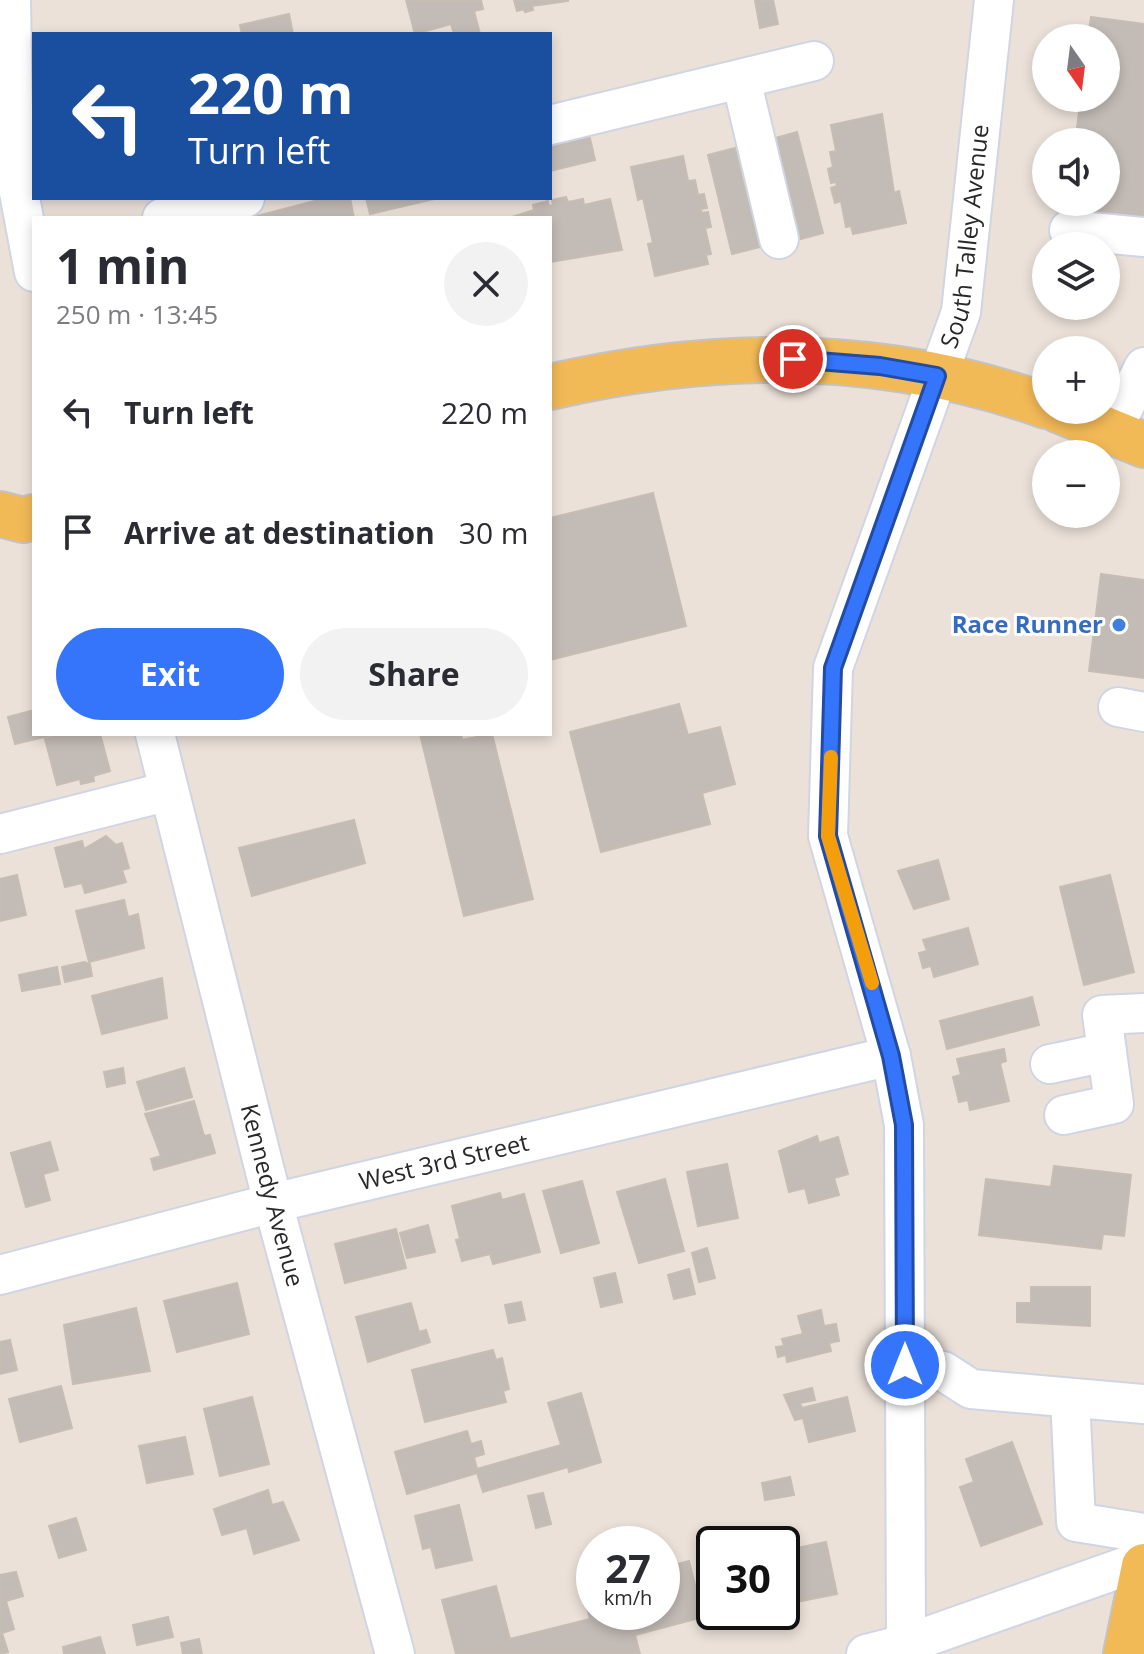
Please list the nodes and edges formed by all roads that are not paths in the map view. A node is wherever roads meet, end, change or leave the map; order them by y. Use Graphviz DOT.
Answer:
graph roads {
  1 [pos="994,0"];
  2 [pos="13,3"];
  3 [pos="814,61"];
  4 [pos="741,79"];
  5 [pos="552,125"];
  6 [pos="237,200"];
  7 [pos="170,216"];
  8 [pos="1069,230"];
  9 [pos="1144,237"];
  10 [pos="779,239"];
  11 [pos="32,257"];
  12 [pos="1144,367"];
  13 [pos="937,376"];
  14 [pos="552,387"];
  15 [pos="1032,402"];
  16 [pos="1093,424"];
  17 [pos="1128,438"];
  18 [pos="155,736"];
  19 [pos="169,791"];
  20 [pos="0,834"];
  21 [pos="1144,1013"];
  22 [pos="1107,1052"];
  23 [pos="891,1056"];
  24 [pos="1050,1064"];
  25 [pos="1064,1115"];
  26 [pos="273,1203"];
  27 [pos="0,1275"];
  28 [pos="905,1365"];
  29 [pos="1070,1398"];
  30 [pos="1144,1404"];
  31 [pos="1144,1533"];
  32 [pos="1144,1560"];
  33 [pos="1144,1566"];
  34 [pos="906,1644"];
  35 [pos="395,1654"];
  36 [pos="866,1654"];
  37 [pos="1126,1654"];
  1 -- 13 [label="street, South Talley Avenue"];
  2 -- 11 [label="street"];
  3 -- 4 [label="street"];
  4 -- 5 [label="street"];
  4 -- 10 [label="street"];
  6 -- 7 [label="street"];
  8 -- 9 [label="street"];
  12 -- 17 [label="street"];
  13 -- 14 [label="main road"];
  13 -- 15 [label="main road"];
  13 -- 23 [label="street, South Talley Avenue"];
  16 -- 17 [label="main road"];
  18 -- 19 [label="street, Kennedy Avenue"];
  19 -- 20 [label="street"];
  19 -- 26 [label="street, Kennedy Avenue"];
  21 -- 22 [label="street"];
  22 -- 24 [label="street"];
  22 -- 25 [label="street"];
  23 -- 26 [label="street, West 3rd Street"];
  23 -- 28 [label="street, South Talley Avenue"];
  26 -- 27 [label="street, West 3rd Street"];
  26 -- 35 [label="street, Kennedy Avenue"];
  28 -- 29 [label="street"];
  28 -- 34 [label="street, South Talley Avenue"];
  29 -- 30 [label="street"];
  29 -- 31 [label="street"];
  32 -- 34 [label="street"];
  33 -- 37 [label="main road"];
  34 -- 36 [label="street"];
}
